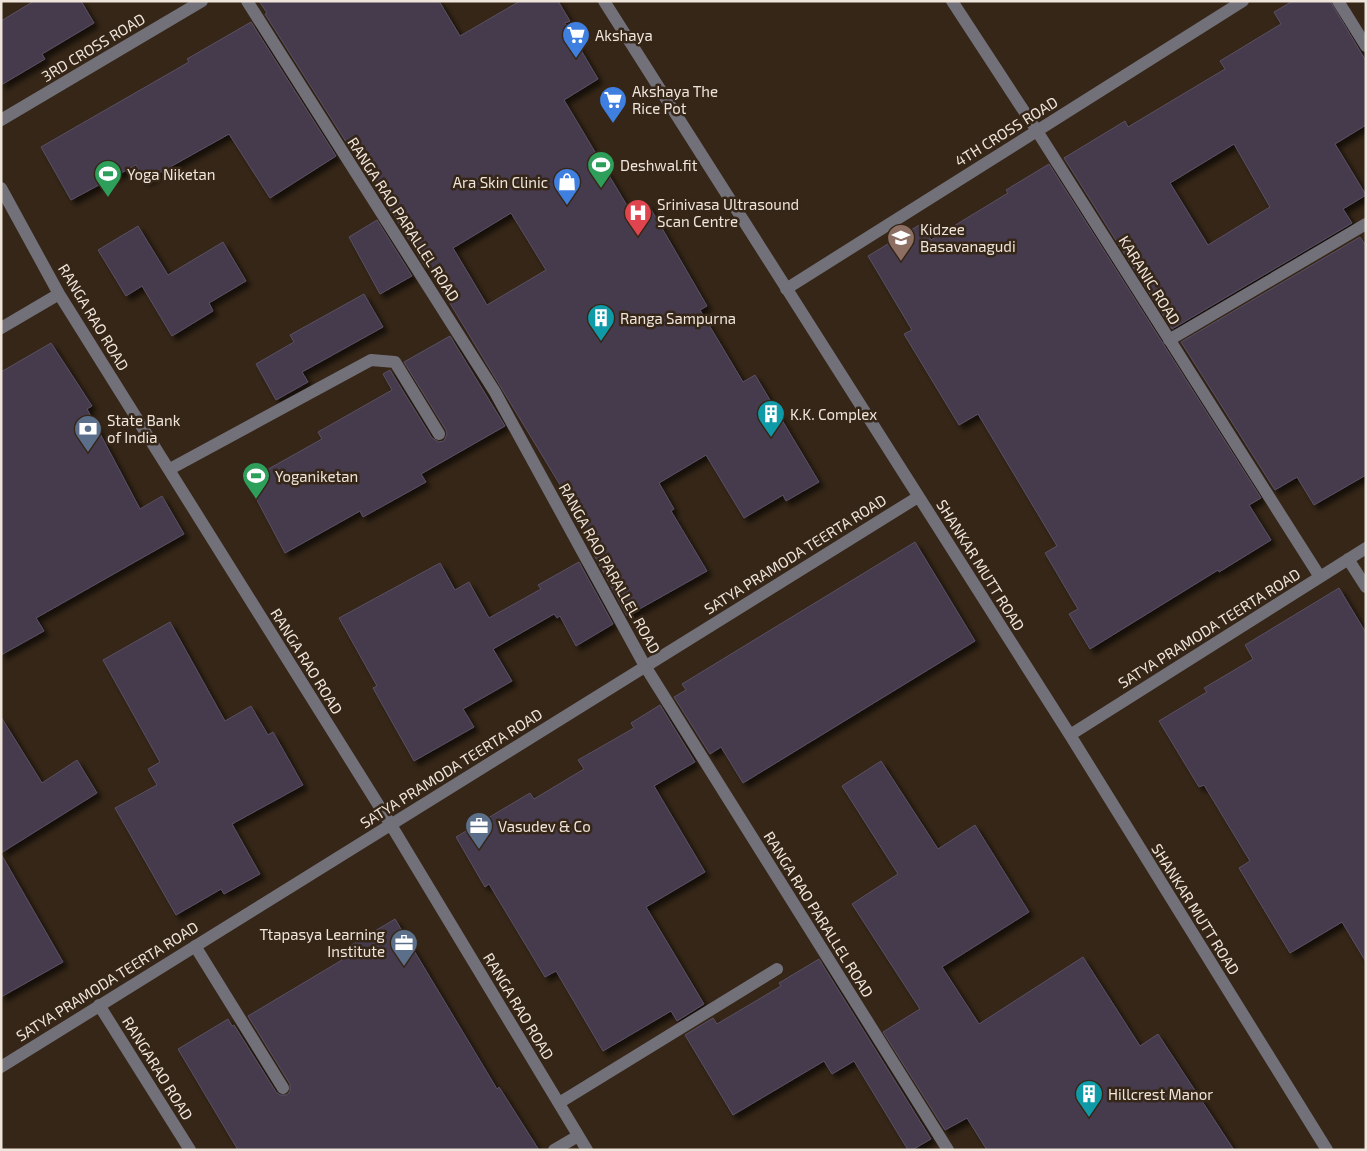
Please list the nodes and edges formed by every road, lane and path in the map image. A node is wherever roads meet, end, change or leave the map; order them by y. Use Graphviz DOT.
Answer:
graph roads {
  1 [pos="202,1"];
  2 [pos="247,1"];
  3 [pos="604,1"];
  4 [pos="952,1"];
  5 [pos="1243,1"];
  6 [pos="1338,1"];
  7 [pos="1366,46"];
  8 [pos="1,120"];
  9 [pos="1037,131"];
  10 [pos="1,188"];
  11 [pos="1366,224"];
  12 [pos="786,289"];
  13 [pos="60,294"];
  14 [pos="1,328"];
  15 [pos="1169,340"];
  16 [pos="438,434"];
  17 [pos="170,469"];
  18 [pos="918,497"];
  19 [pos="1366,548"];
  20 [pos="1348,559"];
  21 [pos="1320,577"];
  22 [pos="1366,587"];
  23 [pos="645,666"];
  24 [pos="1070,736"];
  25 [pos="391,825"];
  26 [pos="195,946"];
  27 [pos="777,969"];
  28 [pos="99,1005"];
  29 [pos="1,1067"];
  30 [pos="283,1088"];
  31 [pos="559,1103"];
  32 [pos="578,1136"];
  33 [pos="190,1150"];
  34 [pos="554,1150"];
  35 [pos="587,1150"];
  36 [pos="948,1150"];
  37 [pos="1326,1150"];
  1 -- 8 [label="street, 3RD CROSS ROAD"];
  2 -- 23 [label="street, RANGA RAO PARALLEL ROAD"];
  3 -- 12 [label="street, SHANKAR MUTT ROAD"];
  4 -- 9 [label="street, KARANIC ROAD"];
  5 -- 9 [label="street, 4TH CROSS ROAD"];
  6 -- 7 [label="street"];
  9 -- 12 [label="street, 4TH CROSS ROAD"];
  9 -- 15 [label="street, KARANIC ROAD"];
  10 -- 13 [label="street, RANGA RAO ROAD"];
  11 -- 15 [label="street"];
  12 -- 18 [label="street, SHANKAR MUTT ROAD"];
  13 -- 14 [label="street"];
  13 -- 17 [label="street, RANGA RAO ROAD"];
  15 -- 21 [label="street, KARANIC ROAD"];
  16 -- 17 [label="street"];
  17 -- 25 [label="street, RANGA RAO ROAD"];
  18 -- 23 [label="street, SATYA PRAMODA TEERTA ROAD"];
  18 -- 24 [label="street, SHANKAR MUTT ROAD"];
  19 -- 20 [label="street, SATYA PRAMODA TEERTA ROAD"];
  20 -- 21 [label="street, SATYA PRAMODA TEERTA ROAD"];
  20 -- 22 [label="street"];
  21 -- 24 [label="street, SATYA PRAMODA TEERTA ROAD"];
  23 -- 25 [label="street, SATYA PRAMODA TEERTA ROAD"];
  23 -- 36 [label="street, RANGA RAO PARALLEL ROAD"];
  24 -- 37 [label="street, SHANKAR MUTT ROAD"];
  25 -- 26 [label="street, SATYA PRAMODA TEERTA ROAD"];
  25 -- 31 [label="street, RANGA RAO ROAD"];
  26 -- 28 [label="street, SATYA PRAMODA TEERTA ROAD"];
  26 -- 30 [label="street"];
  27 -- 31 [label="street"];
  28 -- 29 [label="street, SATYA PRAMODA TEERTA ROAD"];
  28 -- 33 [label="street, RANGARAO ROAD"];
  31 -- 32 [label="street, RANGA RAO ROAD"];
  32 -- 34 [label="street"];
  32 -- 35 [label="street, RANGA RAO ROAD"];
}
